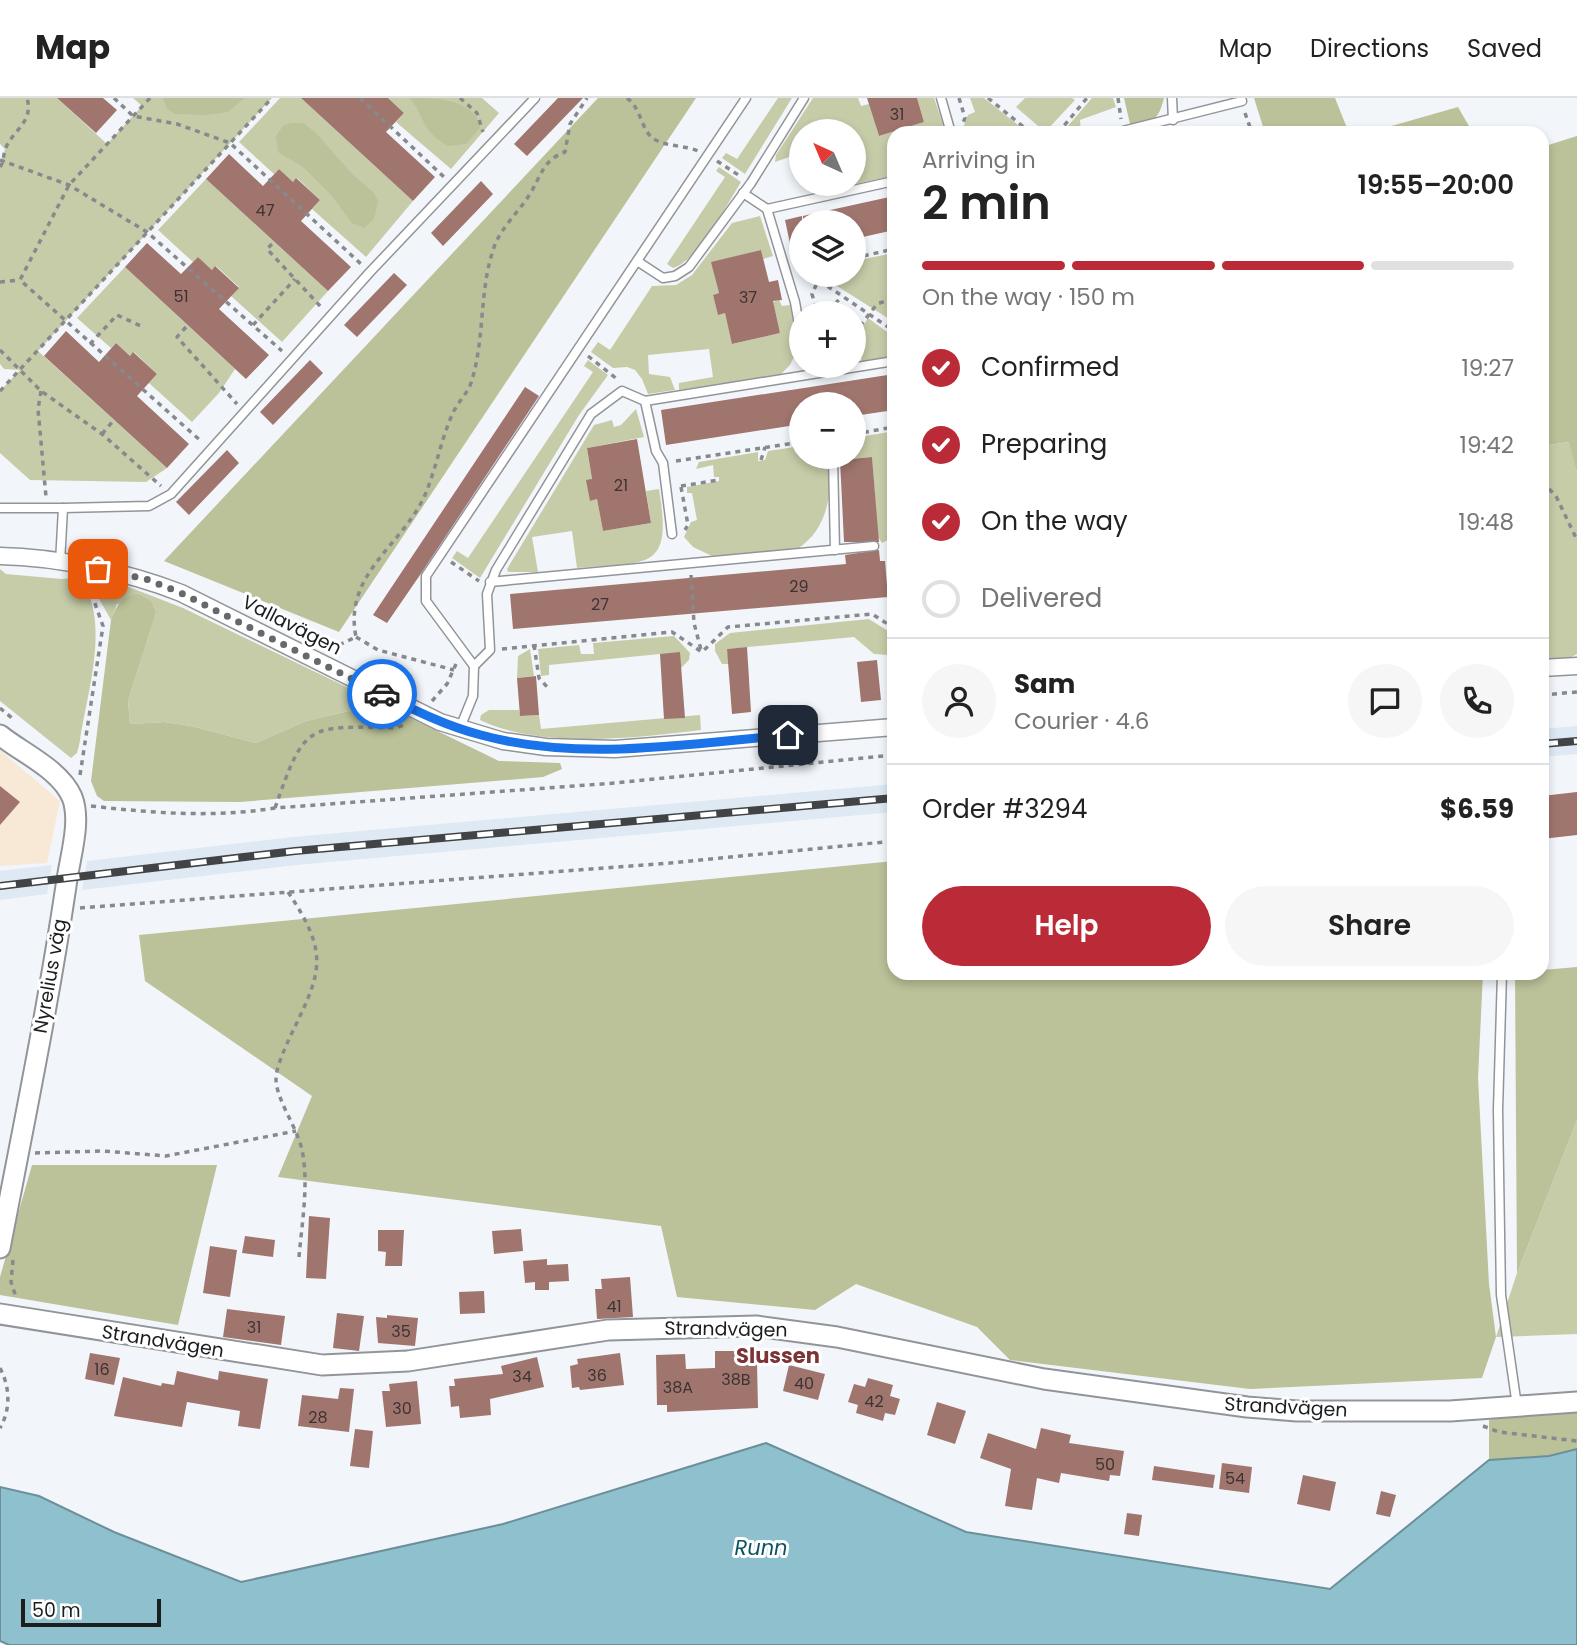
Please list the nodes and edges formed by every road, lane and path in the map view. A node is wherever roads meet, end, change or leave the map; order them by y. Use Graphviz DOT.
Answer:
graph roads {
  1 [pos="27,98"];
  2 [pos="114,98"];
  3 [pos="150,98"];
  4 [pos="272,98"];
  5 [pos="360,98"];
  6 [pos="460,98"];
  7 [pos="535,98"];
  8 [pos="587,98"];
  9 [pos="626,98"];
  10 [pos="746,98"];
  11 [pos="804,98"];
  12 [pos="941,98"];
  13 [pos="959,98"];
  14 [pos="988,98"];
  15 [pos="1087,98"];
  16 [pos="1118,98"];
  17 [pos="1172,98"];
  18 [pos="1241,99"];
  19 [pos="133,116"];
  20 [pos="1173,120"];
  21 [pos="954,126"];
  22 [pos="959,126"];
  23 [pos="1022,126"];
  24 [pos="1064,126"];
  25 [pos="1119,126"];
  26 [pos="1146,126"];
  27 [pos="1249,126"];
  28 [pos="230,143"];
  29 [pos="492,144"];
  30 [pos="707,156"];
  31 [pos="1,164"];
  32 [pos="723,166"];
  33 [pos="743,178"];
  34 [pos="887,183"];
  35 [pos="69,186"];
  36 [pos="453,186"];
  37 [pos="743,193"];
  38 [pos="767,209"];
  39 [pos="147,232"];
  40 [pos="272,244"];
  41 [pos="887,251"];
  42 [pos="866,255"];
  43 [pos="636,261"];
  44 [pos="370,272"];
  45 [pos="295,279"];
  46 [pos="20,280"];
  47 [pos="0,282"];
  48 [pos="829,287"];
  49 [pos="842,296"];
  50 [pos="887,300"];
  51 [pos="795,301"];
  52 [pos="837,301"];
  53 [pos="869,313"];
  54 [pos="330,316"];
  55 [pos="866,317"];
  56 [pos="66,322"];
  57 [pos="253,325"];
  58 [pos="887,326"];
  59 [pos="143,327"];
  60 [pos="186,327"];
  61 [pos="90,344"];
  62 [pos="0,350"];
  63 [pos="590,357"];
  64 [pos="291,359"];
  65 [pos="887,362"];
  66 [pos="866,364"];
  67 [pos="21,370"];
  68 [pos="612,373"];
  69 [pos="789,373"];
  70 [pos="0,391"];
  71 [pos="41,391"];
  72 [pos="645,401"];
  73 [pos="242,411"];
  74 [pos="113,421"];
  75 [pos="887,428"];
  76 [pos="866,431"];
  77 [pos="102,434"];
  78 [pos="789,444"];
  79 [pos="765,447"];
  80 [pos="209,448"];
  81 [pos="761,460"];
  82 [pos="663,463"];
  83 [pos="833,469"];
  84 [pos="719,480"];
  85 [pos="681,486"];
  86 [pos="1549,489"];
  87 [pos="171,494"];
  88 [pos="0,506"];
  89 [pos="47,507"];
  90 [pos="63,508"];
  91 [pos="672,534"];
  92 [pos="1577,540"];
  93 [pos="874,546"];
  94 [pos="835,550"];
  95 [pos="0,556"];
  96 [pos="450,561"];
  97 [pos="690,563"];
  98 [pos="60,564"];
  99 [pos="80,566"];
  100 [pos="480,581"];
  101 [pos="490,582"];
  102 [pos="887,624"];
  103 [pos="356,637"];
  104 [pos="458,644"];
  105 [pos="534,645"];
  106 [pos="490,650"];
  107 [pos="702,652"];
  108 [pos="313,659"];
  109 [pos="474,666"];
  110 [pos="1577,666"];
  111 [pos="1549,668"];
  112 [pos="454,670"];
  113 [pos="549,689"];
  114 [pos="1577,692"];
  115 [pos="1549,694"];
  116 [pos="418,711"];
  117 [pos="887,728"];
  118 [pos="460,729"];
  119 [pos="0,735"];
  120 [pos="887,756"];
  121 [pos="80,782"];
  122 [pos="75,805"];
  123 [pos="275,808"];
  124 [pos="887,842"];
  125 [pos="288,892"];
  126 [pos="69,909"];
  127 [pos="1502,980"];
  128 [pos="296,1132"];
  129 [pos="29,1153"];
  130 [pos="0,1248"];
  131 [pos="299,1257"];
  132 [pos="0,1314"];
  133 [pos="0,1368"];
  134 [pos="1577,1402"];
  135 [pos="1517,1406"];
  136 [pos="1472,1410"];
  137 [pos="0,1428"];
  138 [pos="1577,1441"];
  1 -- 31 [label="path"];
  2 -- 19 [label="path"];
  3 -- 19 [label="path"];
  4 -- 28 [label="path"];
  5 -- 36 [label="path"];
  6 -- 29 [label="path"];
  7 -- 29 [label="lane"];
  8 -- 103 [label="path"];
  9 -- 30 [label="path"];
  10 -- 30 [label="lane"];
  11 -- 37 [label="lane"];
  12 -- 21 [label="lane"];
  13 -- 22 [label="path"];
  14 -- 23 [label="path"];
  15 -- 24 [label="path"];
  16 -- 25 [label="path"];
  17 -- 20 [label="lane"];
  18 -- 20 [label="lane"];
  18 -- 27 [label="path"];
  19 -- 28 [label="path"];
  19 -- 35 [label="path"];
  20 -- 26 [label="lane"];
  28 -- 39 [label="path"];
  28 -- 44 [label="path"];
  29 -- 36 [label="lane"];
  30 -- 43 [label="lane"];
  31 -- 35 [label="path"];
  32 -- 33 [label="path"];
  34 -- 38 [label="lane"];
  35 -- 39 [label="path"];
  35 -- 46 [label="path"];
  36 -- 44 [label="lane"];
  37 -- 38 [label="lane"];
  37 -- 43 [label="lane"];
  38 -- 51 [label="lane"];
  39 -- 56 [label="path"];
  39 -- 57 [label="path"];
  40 -- 45 [label="path"];
  41 -- 42 [label="path"];
  43 -- 104 [label="lane"];
  44 -- 54 [label="lane"];
  45 -- 54 [label="path"];
  45 -- 57 [label="path"];
  46 -- 47 [label="path"];
  46 -- 56 [label="path"];
  48 -- 49 [label="path"];
  49 -- 52 [label="path"];
  49 -- 53 [label="path"];
  50 -- 53 [label="path"];
  53 -- 55 [label="path"];
  53 -- 58 [label="path"];
  54 -- 64 [label="lane"];
  56 -- 61 [label="path"];
  56 -- 67 [label="path"];
  57 -- 64 [label="path"];
  59 -- 61 [label="path"];
  60 -- 73 [label="path"];
  61 -- 80 [label="path"];
  62 -- 67 [label="path"];
  63 -- 68 [label="path"];
  64 -- 73 [label="lane"];
  65 -- 66 [label="lane"];
  67 -- 70 [label="path"];
  67 -- 71 [label="path"];
  69 -- 72 [label="lane"];
  71 -- 77 [label="path"];
  71 -- 89 [label="path"];
  72 -- 82 [label="lane"];
  72 -- 101 [label="lane"];
  73 -- 80 [label="lane"];
  74 -- 77 [label="path"];
  75 -- 76 [label="path"];
  77 -- 87 [label="path"];
  78 -- 79 [label="path"];
  79 -- 81 [label="path"];
  79 -- 82 [label="path"];
  80 -- 87 [label="lane"];
  82 -- 91 [label="lane"];
  83 -- 94 [label="lane"];
  84 -- 85 [label="path"];
  86 -- 92 [label="path"];
  87 -- 90 [label="lane"];
  88 -- 89 [label="lane"];
  89 -- 90 [label="lane"];
  90 -- 98 [label="lane"];
  93 -- 94 [label="lane"];
  94 -- 97 [label="lane"];
  95 -- 98 [label="street, Vallavägen"];
  96 -- 100 [label="path"];
  97 -- 101 [label="lane"];
  97 -- 107 [label="path"];
  98 -- 99 [label="street, Vallavägen"];
  99 -- 108 [label="street, Vallavägen"];
  99 -- 121 [label="path"];
  101 -- 106 [label="lane"];
  102 -- 107 [label="path"];
  103 -- 108 [label="path"];
  103 -- 112 [label="path"];
  104 -- 109 [label="lane"];
  104 -- 112 [label="path"];
  105 -- 106 [label="path"];
  105 -- 107 [label="path"];
  105 -- 113 [label="path"];
  106 -- 109 [label="lane"];
  108 -- 116 [label="street, Vallavägen"];
  109 -- 118 [label="lane"];
  110 -- 111 [label="street"];
  112 -- 116 [label="path"];
  114 -- 115 [label="path"];
  116 -- 118 [label="street, Vallavägen"];
  116 -- 123 [label="path"];
  117 -- 118 [label="street, Vallavägen"];
  119 -- 122 [label="street"];
  120 -- 123 [label="path"];
  122 -- 123 [label="path"];
  122 -- 130 [label="street, Nyrelius väg"];
  124 -- 125 [label="path"];
  125 -- 126 [label="path"];
  125 -- 128 [label="path"];
  127 -- 135 [label="lane"];
  128 -- 129 [label="path"];
  128 -- 131 [label="path"];
  132 -- 136 [label="street, Strandvägen"];
  133 -- 137 [label="path"];
  134 -- 135 [label="street, Strandvägen"];
  135 -- 136 [label="street, Strandvägen"];
  136 -- 138 [label="path"];
}
